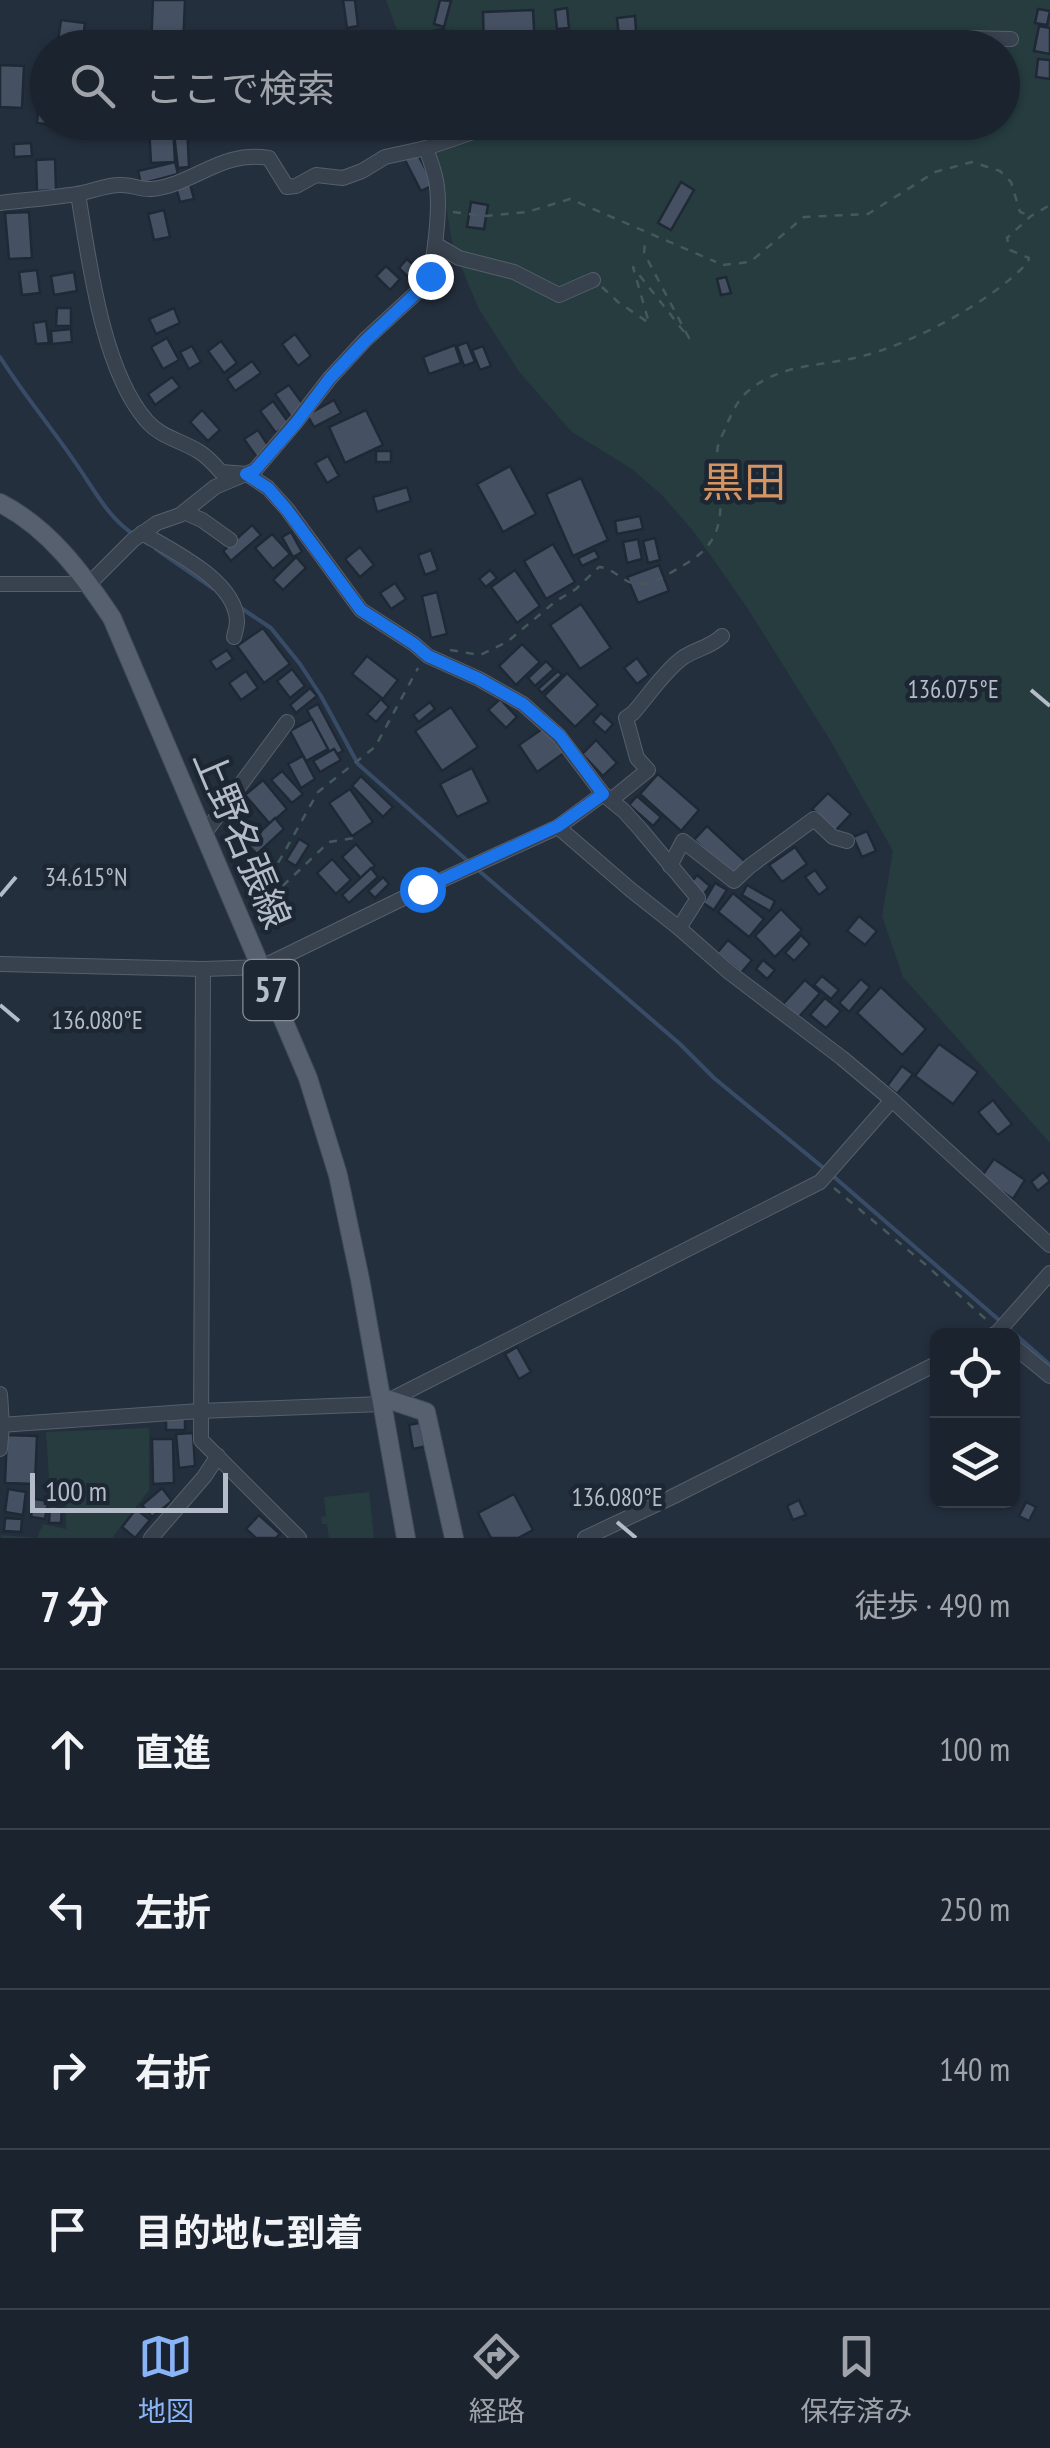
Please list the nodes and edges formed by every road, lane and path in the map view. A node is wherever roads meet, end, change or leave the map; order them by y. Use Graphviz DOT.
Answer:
graph roads {
  1 [pos="450,140"];
  2 [pos="426,148"];
  3 [pos="78,194"];
  4 [pos="0,203"];
  5 [pos="1050,204"];
  6 [pos="436,210"];
  7 [pos="1031,216"];
  8 [pos="645,243"];
  9 [pos="435,244"];
  10 [pos="716,262"];
  11 [pos="723,264"];
  12 [pos="593,280"];
  13 [pos="246,474"];
  14 [pos="0,503"];
  15 [pos="184,512"];
  16 [pos="138,536"];
  17 [pos="230,540"];
  18 [pos="0,584"];
  19 [pos="89,584"];
  20 [pos="722,636"];
  21 [pos="234,637"];
  22 [pos="428,656"];
  23 [pos="287,722"];
  24 [pos="607,797"];
  25 [pos="558,826"];
  26 [pos="204,834"];
  27 [pos="360,837"];
  28 [pos="846,841"];
  29 [pos="670,866"];
  30 [pos="270,898"];
  31 [pos="243,927"];
  32 [pos="680,928"];
  33 [pos="0,964"];
  34 [pos="262,967"];
  35 [pos="203,969"];
  36 [pos="892,1100"];
  37 [pos="820,1182"];
  38 [pos="1050,1245"];
  39 [pos="1050,1273"];
  40 [pos="991,1328"];
  41 [pos="1001,1328"];
  42 [pos="1020,1351"];
  43 [pos="930,1366"];
  44 [pos="1050,1376"];
  45 [pos="0,1394"];
  46 [pos="386,1402"];
  47 [pos="200,1411"];
  48 [pos="1,1425"];
  49 [pos="0,1450"];
  50 [pos="218,1456"];
  51 [pos="152,1538"];
  52 [pos="299,1538"];
  53 [pos="406,1538"];
  54 [pos="454,1538"];
  55 [pos="585,1538"];
  1 -- 2 [label="street"];
  2 -- 3 [label="street"];
  2 -- 6 [label="street"];
  3 -- 4 [label="street"];
  3 -- 13 [label="street"];
  5 -- 7 [label="path"];
  6 -- 9 [label="street"];
  6 -- 10 [label="path"];
  7 -- 11 [label="path"];
  7 -- 22 [label="path"];
  8 -- 12 [label="path"];
  9 -- 12 [label="street"];
  9 -- 13 [label="street"];
  13 -- 15 [label="street"];
  13 -- 22 [label="street"];
  14 -- 19 [label="main road, 上野名張線 / 57"];
  15 -- 16 [label="street"];
  15 -- 17 [label="street"];
  16 -- 19 [label="street"];
  16 -- 21 [label="street"];
  18 -- 19 [label="street"];
  19 -- 26 [label="main road, 上野名張線 / 57"];
  20 -- 24 [label="street"];
  22 -- 24 [label="street"];
  22 -- 30 [label="path"];
  23 -- 26 [label="street"];
  24 -- 25 [label="street"];
  24 -- 29 [label="street"];
  25 -- 32 [label="street"];
  25 -- 34 [label="street"];
  26 -- 31 [label="main road, 上野名張線 / 57"];
  27 -- 30 [label="path"];
  28 -- 29 [label="street"];
  29 -- 32 [label="street"];
  30 -- 31 [label="path"];
  31 -- 34 [label="main road, 上野名張線 / 57"];
  32 -- 36 [label="street"];
  33 -- 35 [label="street"];
  34 -- 35 [label="street"];
  34 -- 46 [label="main road, 上野名張線 / 57"];
  35 -- 47 [label="street"];
  36 -- 37 [label="street"];
  36 -- 38 [label="street"];
  37 -- 40 [label="path"];
  37 -- 46 [label="street"];
  39 -- 41 [label="street"];
  42 -- 44 [label="street"];
  43 -- 55 [label="street"];
  45 -- 48 [label="street"];
  46 -- 47 [label="street"];
  46 -- 53 [label="main road, 上野名張線 / 57"];
  46 -- 54 [label="main road"];
  47 -- 48 [label="street"];
  47 -- 50 [label="street"];
  48 -- 49 [label="street"];
  50 -- 51 [label="street"];
  50 -- 52 [label="street"];
}
